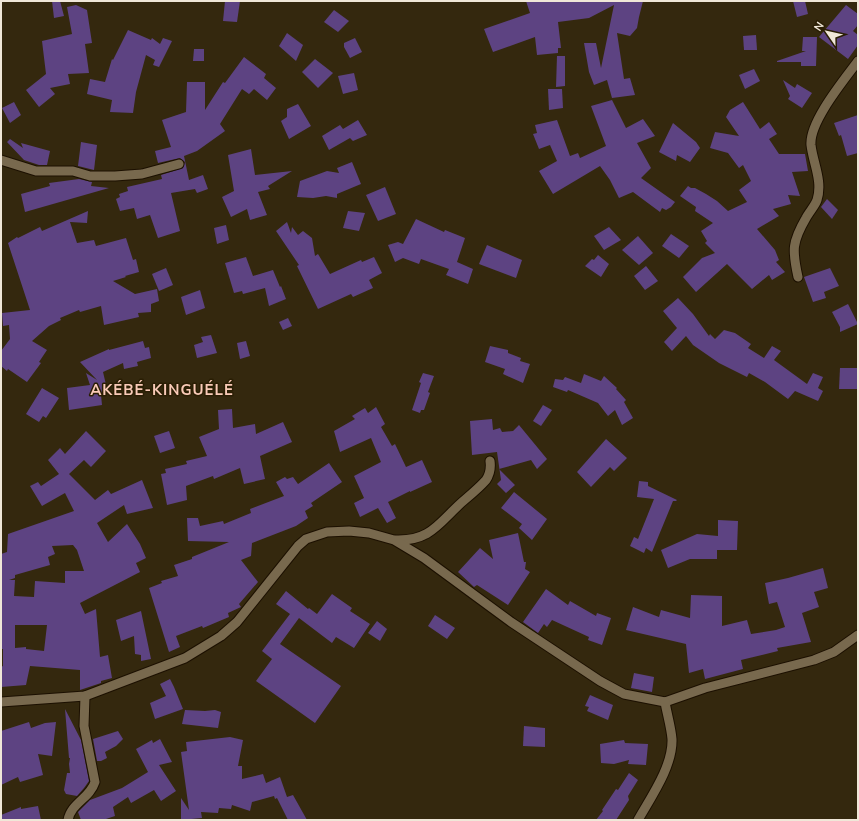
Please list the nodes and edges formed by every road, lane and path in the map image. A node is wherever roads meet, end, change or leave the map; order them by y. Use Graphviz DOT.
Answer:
graph roads {
  1 [pos="858,61"];
  2 [pos="1,160"];
  3 [pos="179,164"];
  4 [pos="798,276"];
  5 [pos="490,461"];
  6 [pos="394,540"];
  7 [pos="858,635"];
  8 [pos="85,696"];
  9 [pos="1,702"];
  10 [pos="665,702"];
  11 [pos="68,820"];
  12 [pos="638,820"];
  1 -- 4 [label="street"];
  2 -- 3 [label="street"];
  5 -- 6 [label="street"];
  6 -- 8 [label="street"];
  6 -- 10 [label="street"];
  7 -- 10 [label="street"];
  8 -- 9 [label="street"];
  8 -- 11 [label="street"];
  10 -- 12 [label="street"];
}
